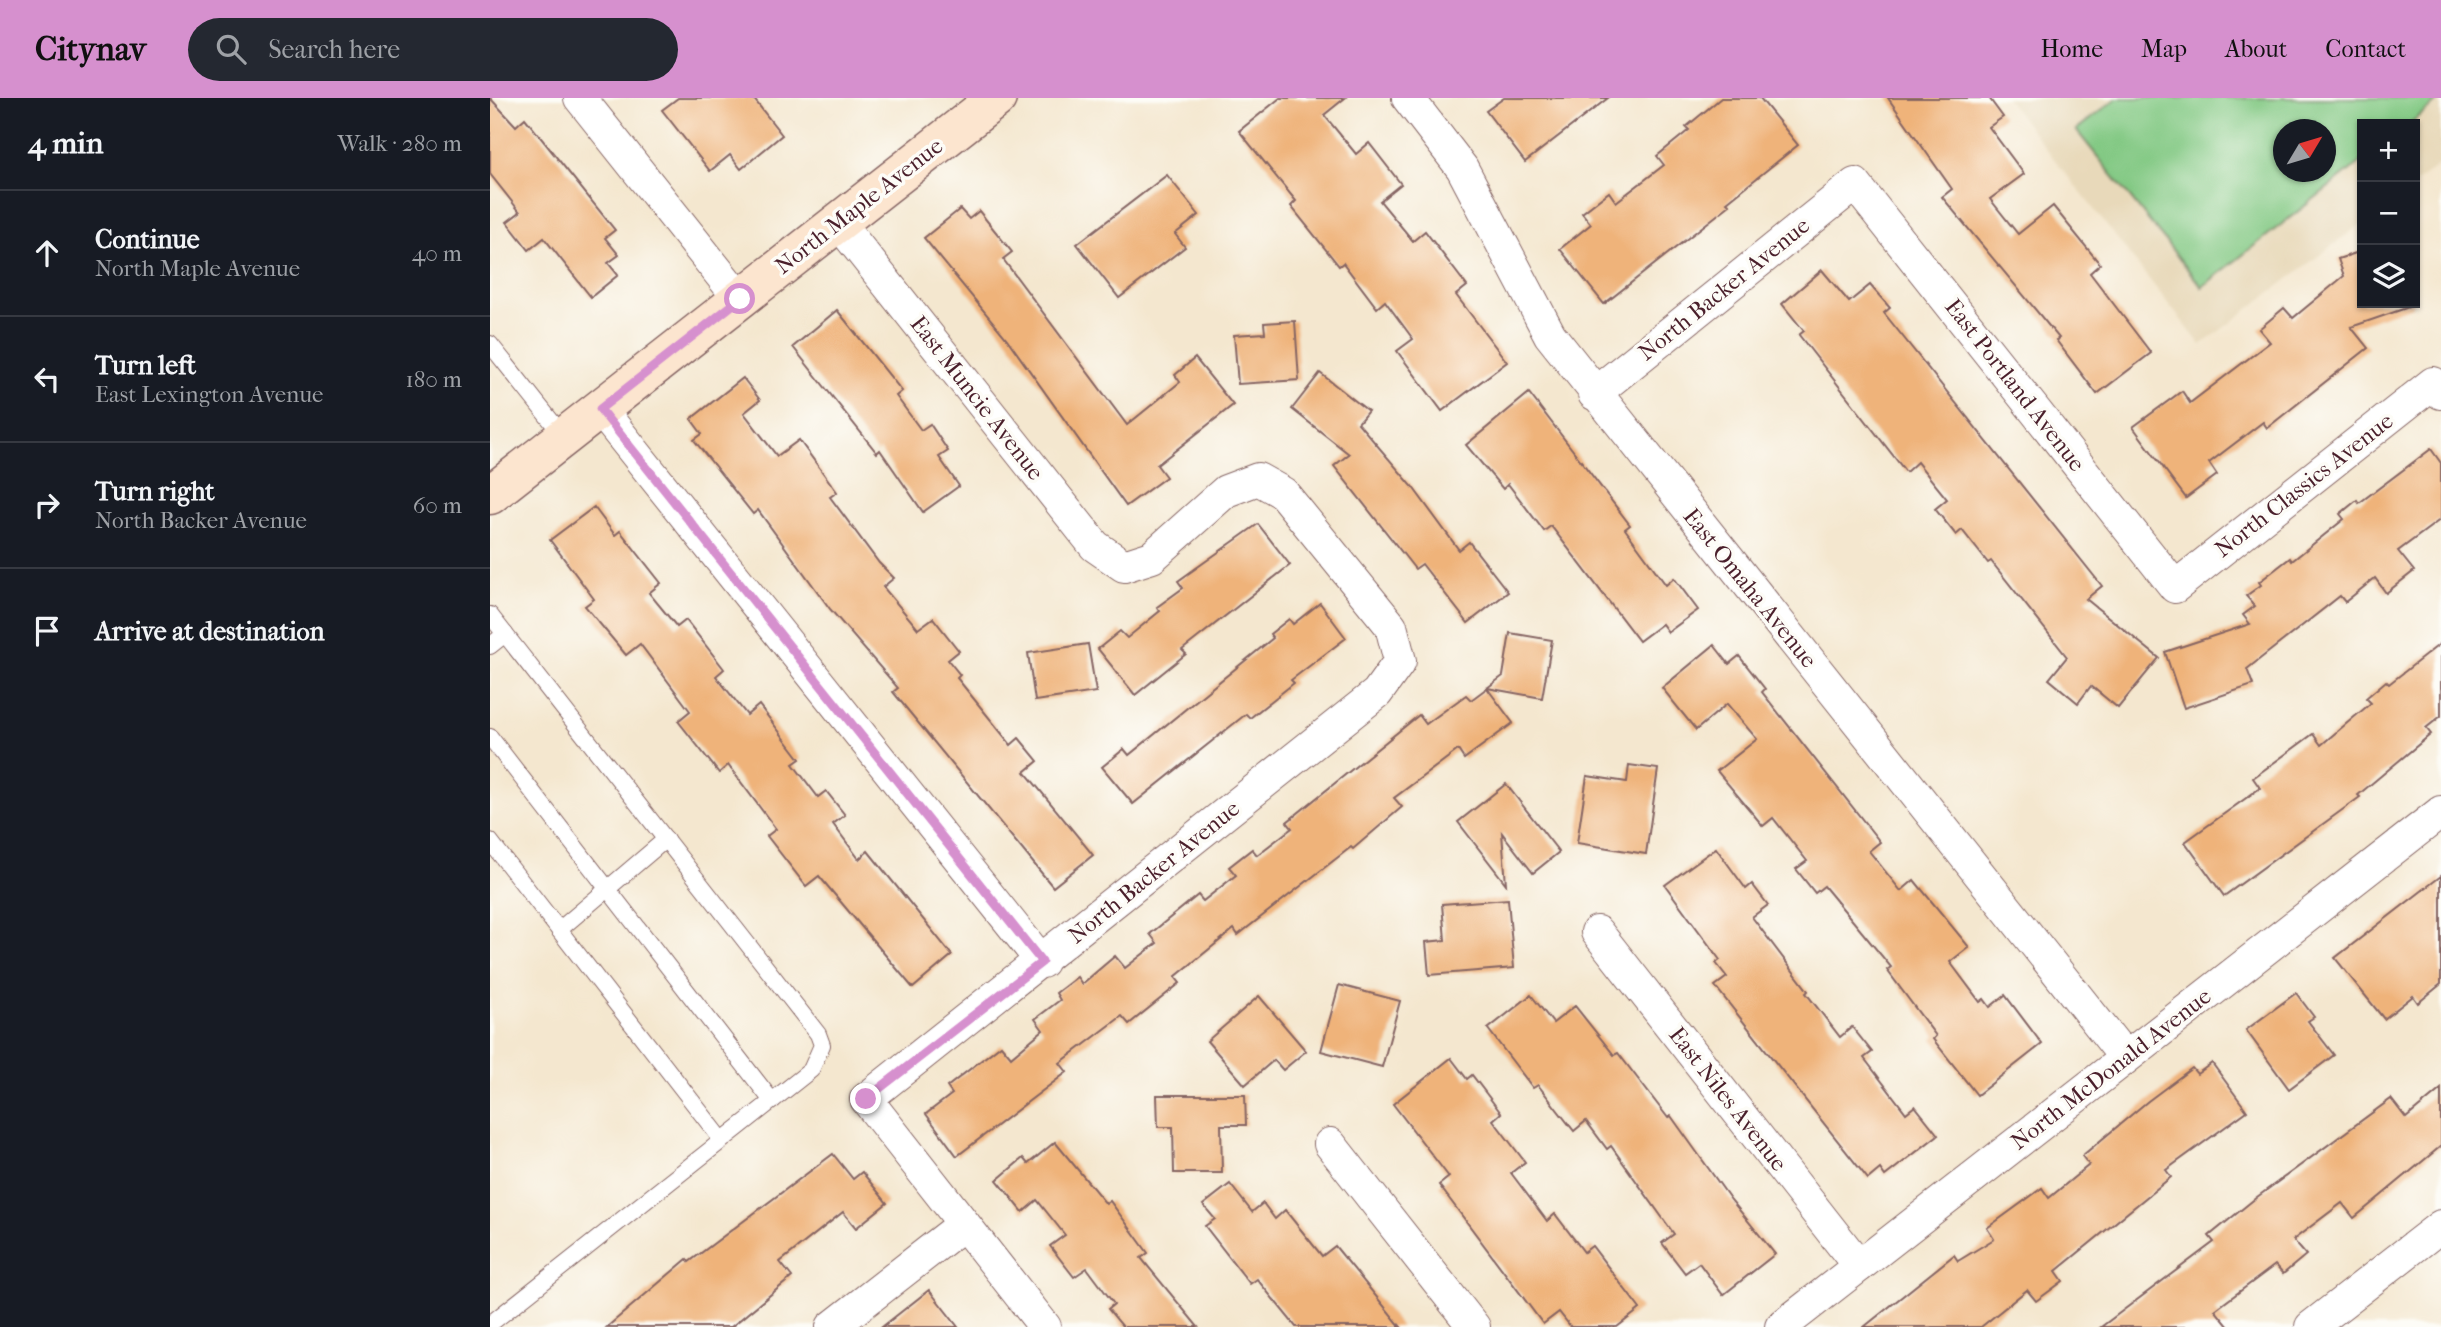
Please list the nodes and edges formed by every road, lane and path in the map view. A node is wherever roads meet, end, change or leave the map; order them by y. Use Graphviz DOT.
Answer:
graph roads {
  1 [pos="580,98"];
  2 [pos="1408,98"];
  3 [pos="993,99"];
  4 [pos="1855,184"];
  5 [pos="838,222"];
  6 [pos="740,299"];
  7 [pos="490,344"];
  8 [pos="2437,388"];
  9 [pos="1594,394"];
  10 [pos="600,409"];
  11 [pos="564,437"];
  12 [pos="490,495"];
  13 [pos="2175,587"];
  14 [pos="490,615"];
  15 [pos="505,634"];
  16 [pos="490,646"];
  17 [pos="1400,661"];
  18 [pos="490,737"];
  19 [pos="2441,811"];
  20 [pos="666,839"];
  21 [pos="490,841"];
  22 [pos="608,890"];
  23 [pos="559,930"];
  24 [pos="1597,932"];
  25 [pos="1042,962"];
  26 [pos="2125,1057"];
  27 [pos="772,1101"];
  28 [pos="722,1140"];
  29 [pos="1330,1144"];
  30 [pos="964,1224"];
  31 [pos="2441,1226"];
  32 [pos="1859,1266"];
  33 [pos="490,1324"];
  34 [pos="832,1327"];
  35 [pos="1045,1327"];
  36 [pos="1474,1327"];
  37 [pos="1781,1327"];
  38 [pos="2311,1327"];
  1 -- 6 [label="street"];
  2 -- 9 [label="street, East Omaha Avenue"];
  3 -- 5 [label="street, North Maple Avenue"];
  4 -- 9 [label="street, North Backer Avenue"];
  4 -- 13 [label="street, East Portland Avenue"];
  5 -- 6 [label="street, North Maple Avenue"];
  5 -- 17 [label="street, East Muncie Avenue"];
  6 -- 10 [label="street, North Maple Avenue"];
  7 -- 11 [label="lane"];
  8 -- 13 [label="street, North Classics Avenue"];
  9 -- 26 [label="street, East Omaha Avenue"];
  10 -- 11 [label="street, North Maple Avenue"];
  10 -- 25 [label="street"];
  11 -- 12 [label="street, North Maple Avenue"];
  14 -- 15 [label="lane"];
  15 -- 16 [label="lane"];
  15 -- 20 [label="lane"];
  17 -- 25 [label="street, North Backer Avenue"];
  18 -- 22 [label="lane"];
  19 -- 26 [label="street, North McDonald Avenue"];
  20 -- 22 [label="lane"];
  20 -- 27 [label="lane"];
  21 -- 23 [label="lane"];
  22 -- 23 [label="lane"];
  22 -- 27 [label="lane"];
  23 -- 28 [label="lane"];
  24 -- 32 [label="street, East Niles Avenue"];
  25 -- 30 [label="street, North Backer Avenue"];
  26 -- 32 [label="street, North McDonald Avenue"];
  27 -- 28 [label="lane"];
  28 -- 33 [label="lane"];
  29 -- 36 [label="street"];
  30 -- 34 [label="street"];
  30 -- 35 [label="street"];
  31 -- 38 [label="street"];
  32 -- 37 [label="street, North McDonald Avenue"];
}
